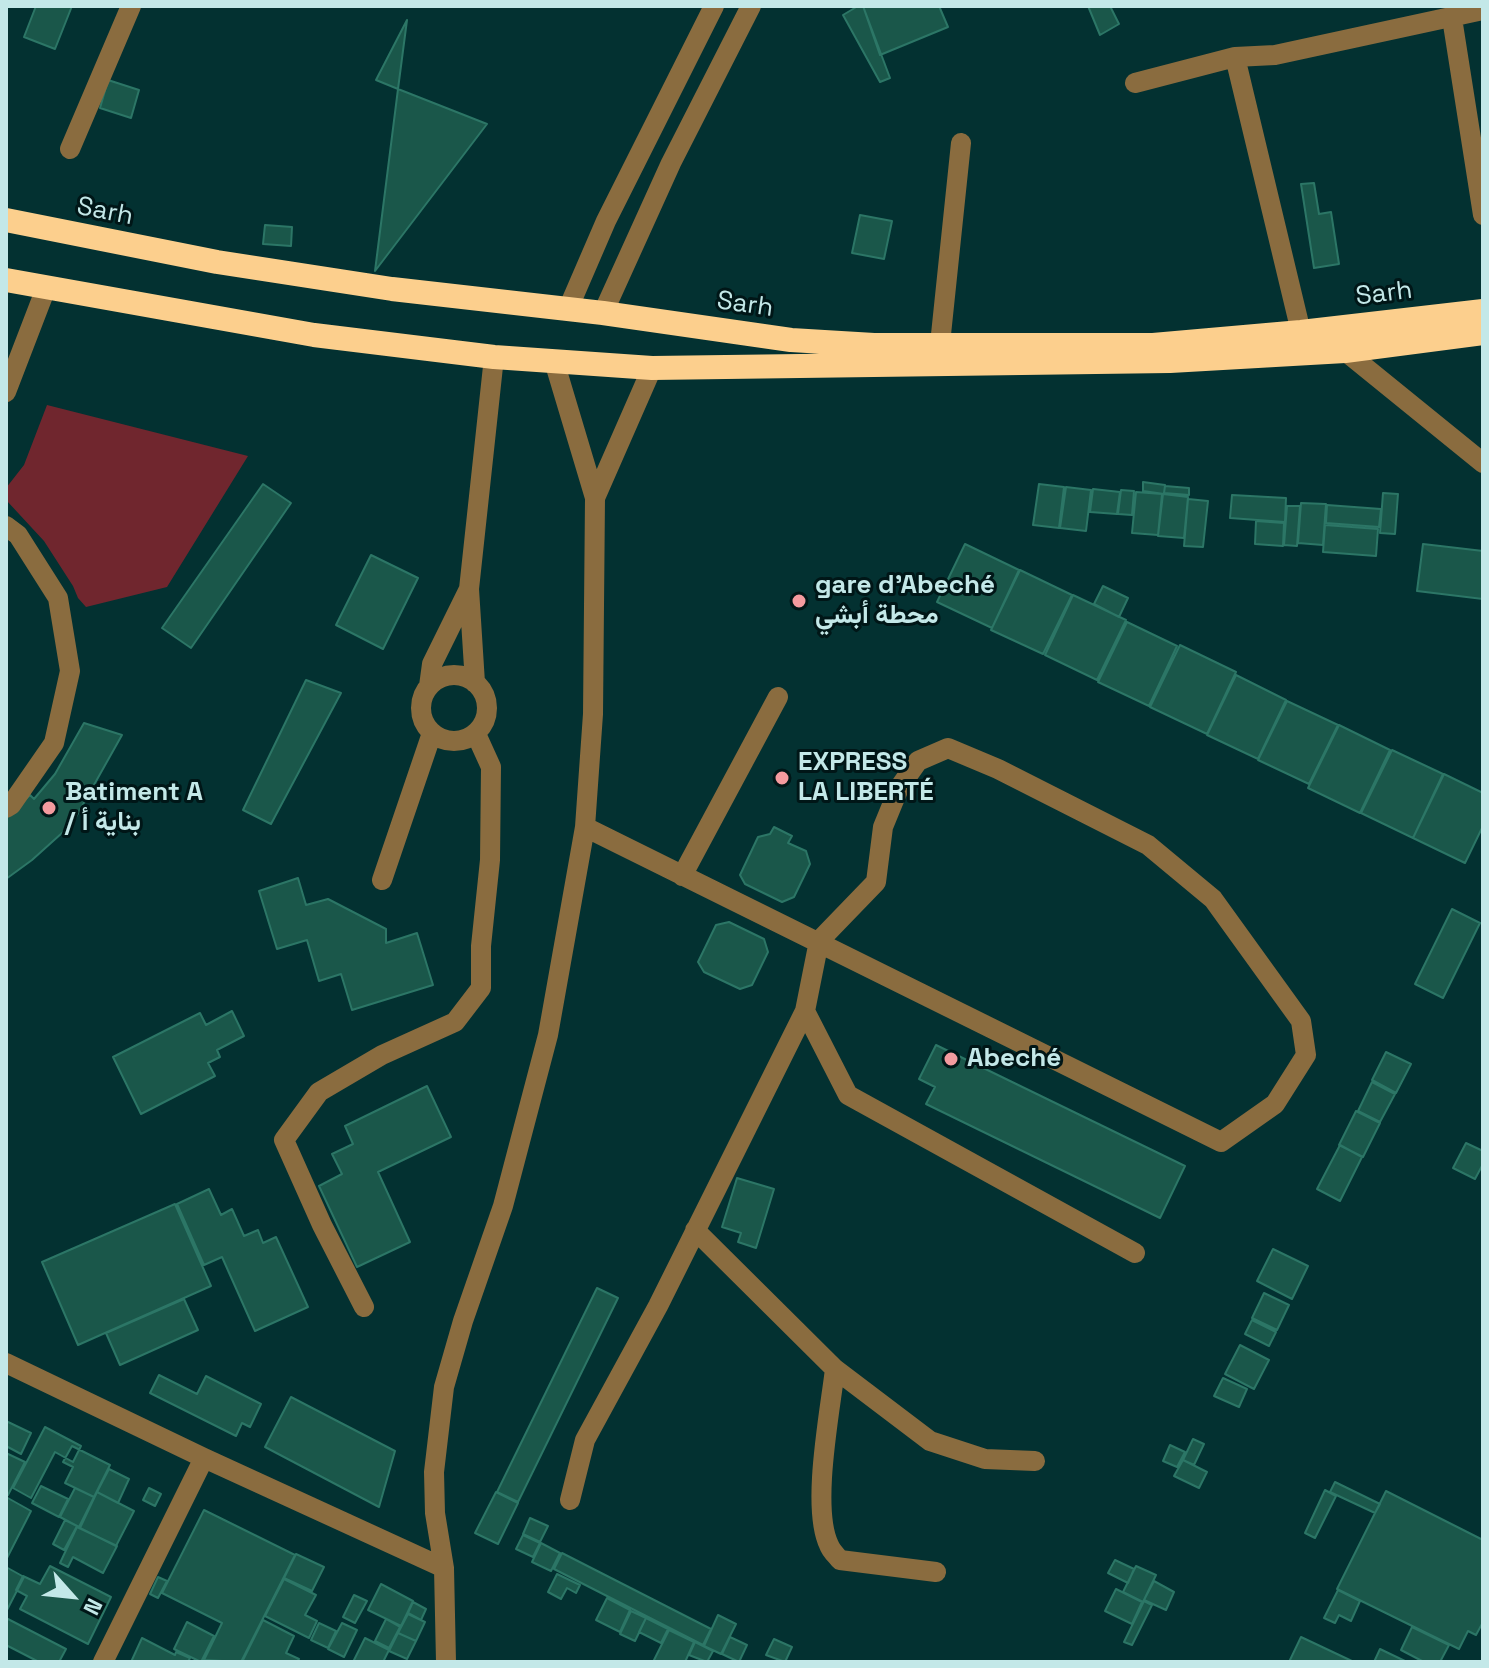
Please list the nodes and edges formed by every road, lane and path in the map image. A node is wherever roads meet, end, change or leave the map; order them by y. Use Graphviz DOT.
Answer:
graph roads {
  1 [pos="131,6"];
  2 [pos="714,6"];
  3 [pos="751,6"];
  4 [pos="1483,10"];
  5 [pos="1452,18"];
  6 [pos="1235,57"];
  7 [pos="1135,83"];
  8 [pos="961,143"];
  9 [pos="70,149"];
  10 [pos="1483,215"];
  11 [pos="6,220"];
  12 [pos="6,280"];
  13 [pos="46,288"];
  14 [pos="568,309"];
  15 [pos="1483,311"];
  16 [pos="603,313"];
  17 [pos="1301,332"];
  18 [pos="1483,333"];
  19 [pos="940,344"];
  20 [pos="1345,351"];
  21 [pos="494,357"];
  22 [pos="554,361"];
  23 [pos="652,368"];
  24 [pos="6,392"];
  25 [pos="1483,463"];
  26 [pos="595,498"];
  27 [pos="6,526"];
  28 [pos="469,589"];
  29 [pos="475,683"];
  30 [pos="429,686"];
  31 [pos="778,697"];
  32 [pos="432,733"];
  33 [pos="476,734"];
  34 [pos="6,808"];
  35 [pos="585,827"];
  36 [pos="682,876"];
  37 [pos="382,880"];
  38 [pos="819,941"];
  39 [pos="805,1011"];
  40 [pos="695,1230"];
  41 [pos="1135,1253"];
  42 [pos="364,1307"];
  43 [pos="6,1363"];
  44 [pos="835,1369"];
  45 [pos="204,1458"];
  46 [pos="1035,1461"];
  47 [pos="570,1500"];
  48 [pos="444,1568"];
  49 [pos="936,1572"];
  50 [pos="103,1662"];
  51 [pos="446,1662"];
  1 -- 9 [label="street"];
  2 -- 14 [label="street"];
  3 -- 16 [label="street"];
  4 -- 5 [label="street"];
  5 -- 6 [label="street"];
  5 -- 10 [label="street"];
  6 -- 7 [label="street"];
  6 -- 17 [label="street"];
  8 -- 19 [label="street"];
  11 -- 14 [label="highway, Sarh"];
  12 -- 13 [label="highway, Sarh"];
  13 -- 21 [label="highway, Sarh"];
  13 -- 24 [label="street"];
  14 -- 16 [label="highway, Sarh"];
  15 -- 17 [label="highway, Sarh"];
  16 -- 19 [label="highway, Sarh"];
  17 -- 19 [label="highway, Sarh"];
  18 -- 20 [label="highway, Sarh"];
  20 -- 23 [label="highway, Sarh"];
  20 -- 25 [label="street"];
  21 -- 22 [label="highway, Sarh"];
  21 -- 28 [label="street"];
  22 -- 23 [label="highway, Sarh"];
  22 -- 26 [label="street"];
  23 -- 26 [label="street"];
  26 -- 35 [label="street"];
  27 -- 34 [label="street"];
  28 -- 29 [label="street"];
  28 -- 30 [label="street"];
  29 -- 30 [label="street"];
  29 -- 33 [label="street"];
  30 -- 32 [label="street"];
  31 -- 36 [label="street"];
  32 -- 33 [label="street"];
  32 -- 37 [label="street"];
  33 -- 42 [label="street"];
  35 -- 36 [label="street"];
  35 -- 48 [label="street"];
  36 -- 38 [label="street"];
  38 -- 38 [label="street"];
  38 -- 39 [label="street"];
  39 -- 40 [label="street"];
  39 -- 41 [label="street"];
  40 -- 44 [label="street"];
  40 -- 47 [label="street"];
  43 -- 45 [label="street"];
  44 -- 46 [label="street"];
  44 -- 49 [label="street"];
  45 -- 48 [label="street"];
  45 -- 50 [label="street"];
  48 -- 51 [label="street"];
}
